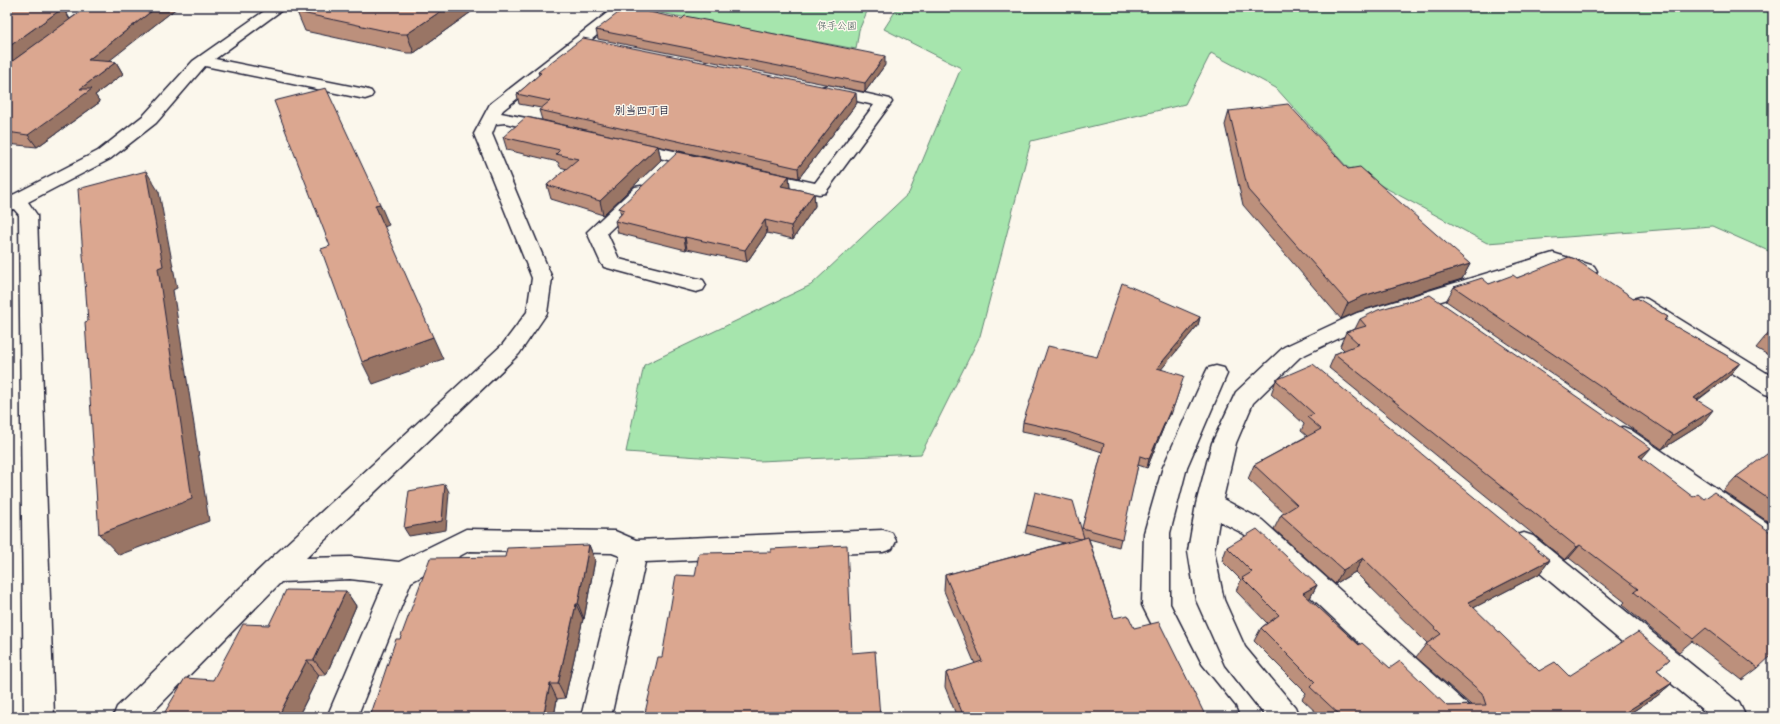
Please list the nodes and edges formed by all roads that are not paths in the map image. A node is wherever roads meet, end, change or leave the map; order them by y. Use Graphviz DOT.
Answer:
graph roads {
  1 [pos="279,7"];
  2 [pos="95,11"];
  3 [pos="616,13"];
  4 [pos="7,14"];
  5 [pos="68,30"];
  6 [pos="580,41"];
  7 [pos="603,46"];
  8 [pos="202,61"];
  9 [pos="814,88"];
  10 [pos="364,94"];
  11 [pos="489,120"];
  12 [pos="567,132"];
  13 [pos="614,142"];
  14 [pos="676,156"];
  15 [pos="714,165"];
  16 [pos="744,172"];
  17 [pos="12,203"];
  18 [pos="1602,280"];
  19 [pos="696,285"];
  20 [pos="1622,293"];
  21 [pos="1425,298"];
  22 [pos="1450,316"];
  23 [pos="1216,374"];
  24 [pos="1773,388"];
  25 [pos="1605,424"];
  26 [pos="1208,504"];
  27 [pos="1509,532"];
  28 [pos="883,541"];
  29 [pos="1773,541"];
  30 [pos="634,551"];
  31 [pos="275,571"];
  32 [pos="401,574"];
  33 [pos="39,717"];
  34 [pos="128,717"];
  35 [pos="342,717"];
  36 [pos="596,717"];
  37 [pos="1224,717"];
  38 [pos="1284,717"];
  39 [pos="1459,717"];
  40 [pos="1724,717"];
  1 -- 8 [label="street"];
  2 -- 4 [label="street"];
  2 -- 5 [label="street"];
  3 -- 6 [label="street"];
  6 -- 7 [label="street"];
  6 -- 11 [label="street"];
  8 -- 10 [label="street"];
  8 -- 17 [label="street"];
  9 -- 16 [label="street"];
  11 -- 12 [label="street"];
  11 -- 31 [label="street"];
  13 -- 14 [label="street"];
  14 -- 15 [label="street"];
  14 -- 19 [label="street"];
  17 -- 33 [label="street"];
  18 -- 21 [label="street"];
  20 -- 24 [label="street"];
  21 -- 22 [label="street"];
  21 -- 26 [label="street"];
  23 -- 37 [label="street"];
  25 -- 29 [label="street"];
  26 -- 38 [label="street"];
  26 -- 39 [label="street"];
  27 -- 40 [label="street"];
  28 -- 30 [label="street"];
  30 -- 32 [label="street"];
  30 -- 36 [label="street"];
  31 -- 32 [label="street"];
  31 -- 34 [label="street"];
  32 -- 35 [label="street"];
}
